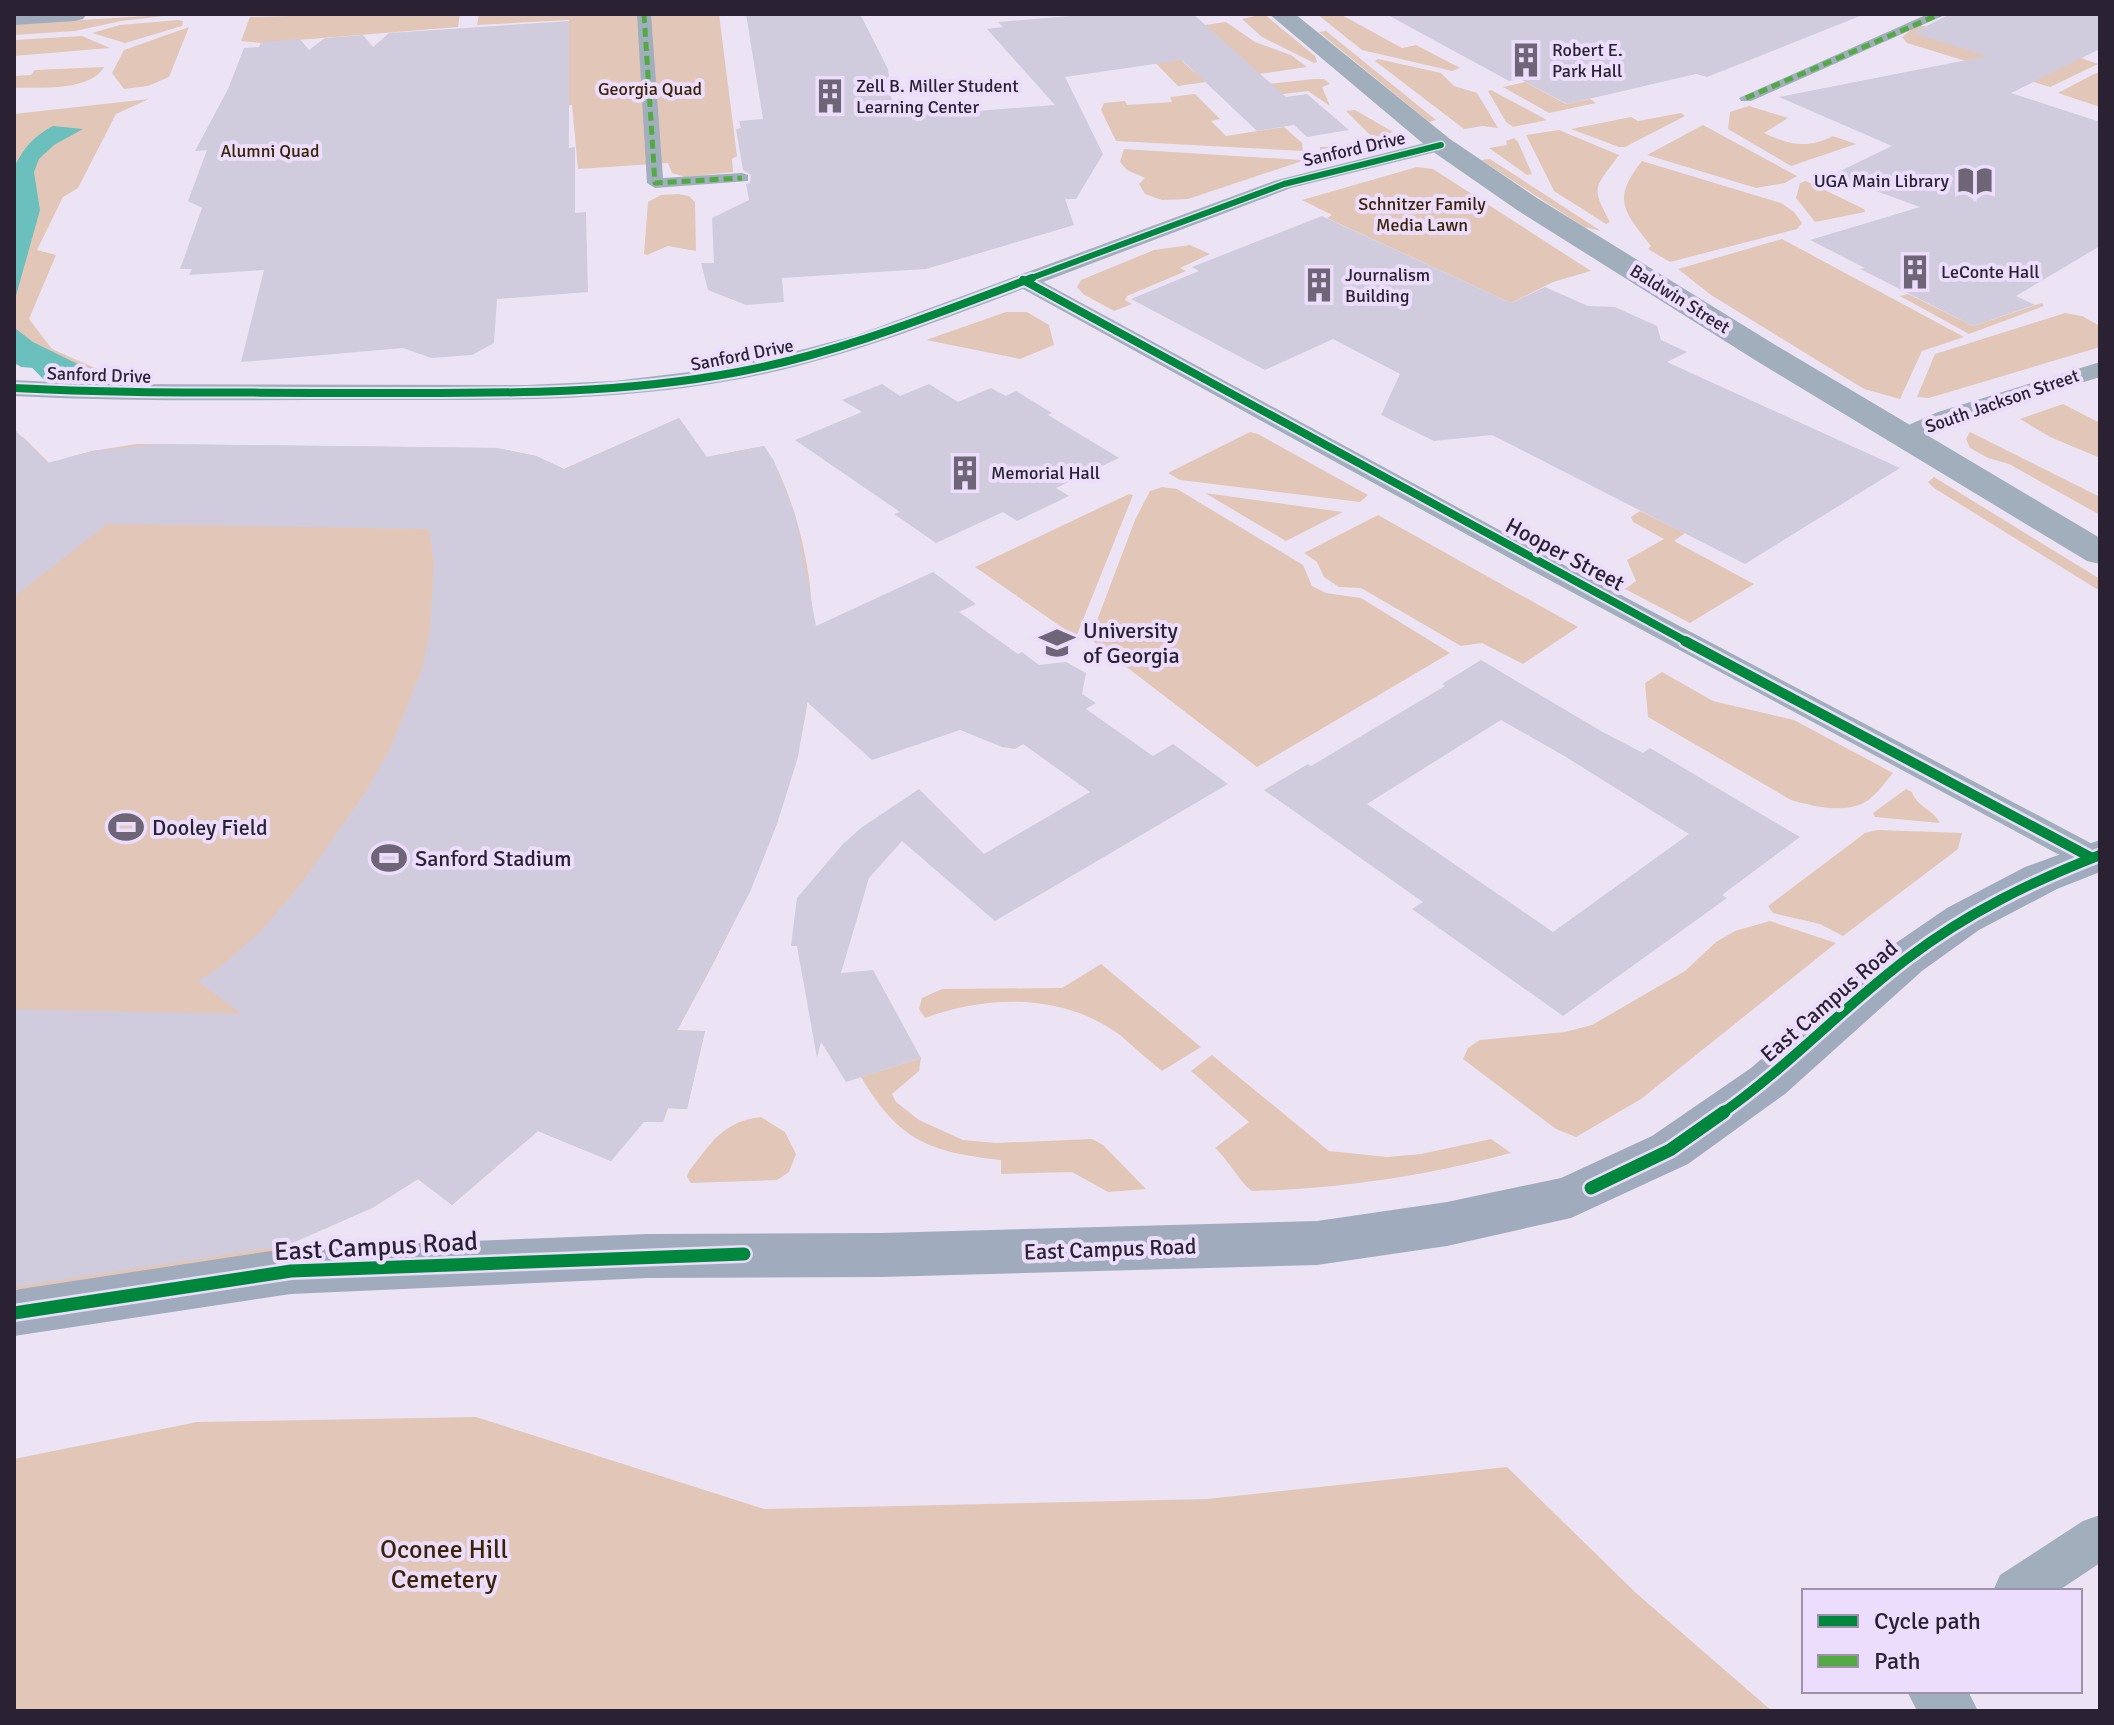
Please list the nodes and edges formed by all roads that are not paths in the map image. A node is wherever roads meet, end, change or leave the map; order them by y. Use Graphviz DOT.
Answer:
graph roads {
  1 [pos="75,14"];
  2 [pos="644,14"];
  3 [pos="1281,14"];
  4 [pos="1940,14"];
  5 [pos="14,18"];
  6 [pos="1746,98"];
  7 [pos="1441,145"];
  8 [pos="742,178"];
  9 [pos="1023,280"];
  10 [pos="2100,369"];
  11 [pos="14,388"];
  12 [pos="1904,436"];
  13 [pos="2100,553"];
  14 [pos="2096,857"];
  15 [pos="14,1313"];
  16 [pos="2100,1537"];
  17 [pos="2020,1589"];
  18 [pos="1934,1693"];
  19 [pos="1953,1711"];
  1 -- 5 [label="main road"];
  2 -- 8 [label="street"];
  3 -- 7 [label="street, Baldwin Street"];
  4 -- 6 [label="street"];
  7 -- 9 [label="street, Sanford Drive"];
  7 -- 12 [label="street, Baldwin Street"];
  9 -- 11 [label="street, Sanford Drive"];
  9 -- 14 [label="street, Hooper Street"];
  10 -- 12 [label="street, South Jackson Street"];
  12 -- 13 [label="street, Baldwin Street"];
  14 -- 15 [label="main road, East Campus Road"];
  16 -- 17 [label="street"];
  18 -- 19 [label="street"];
}
